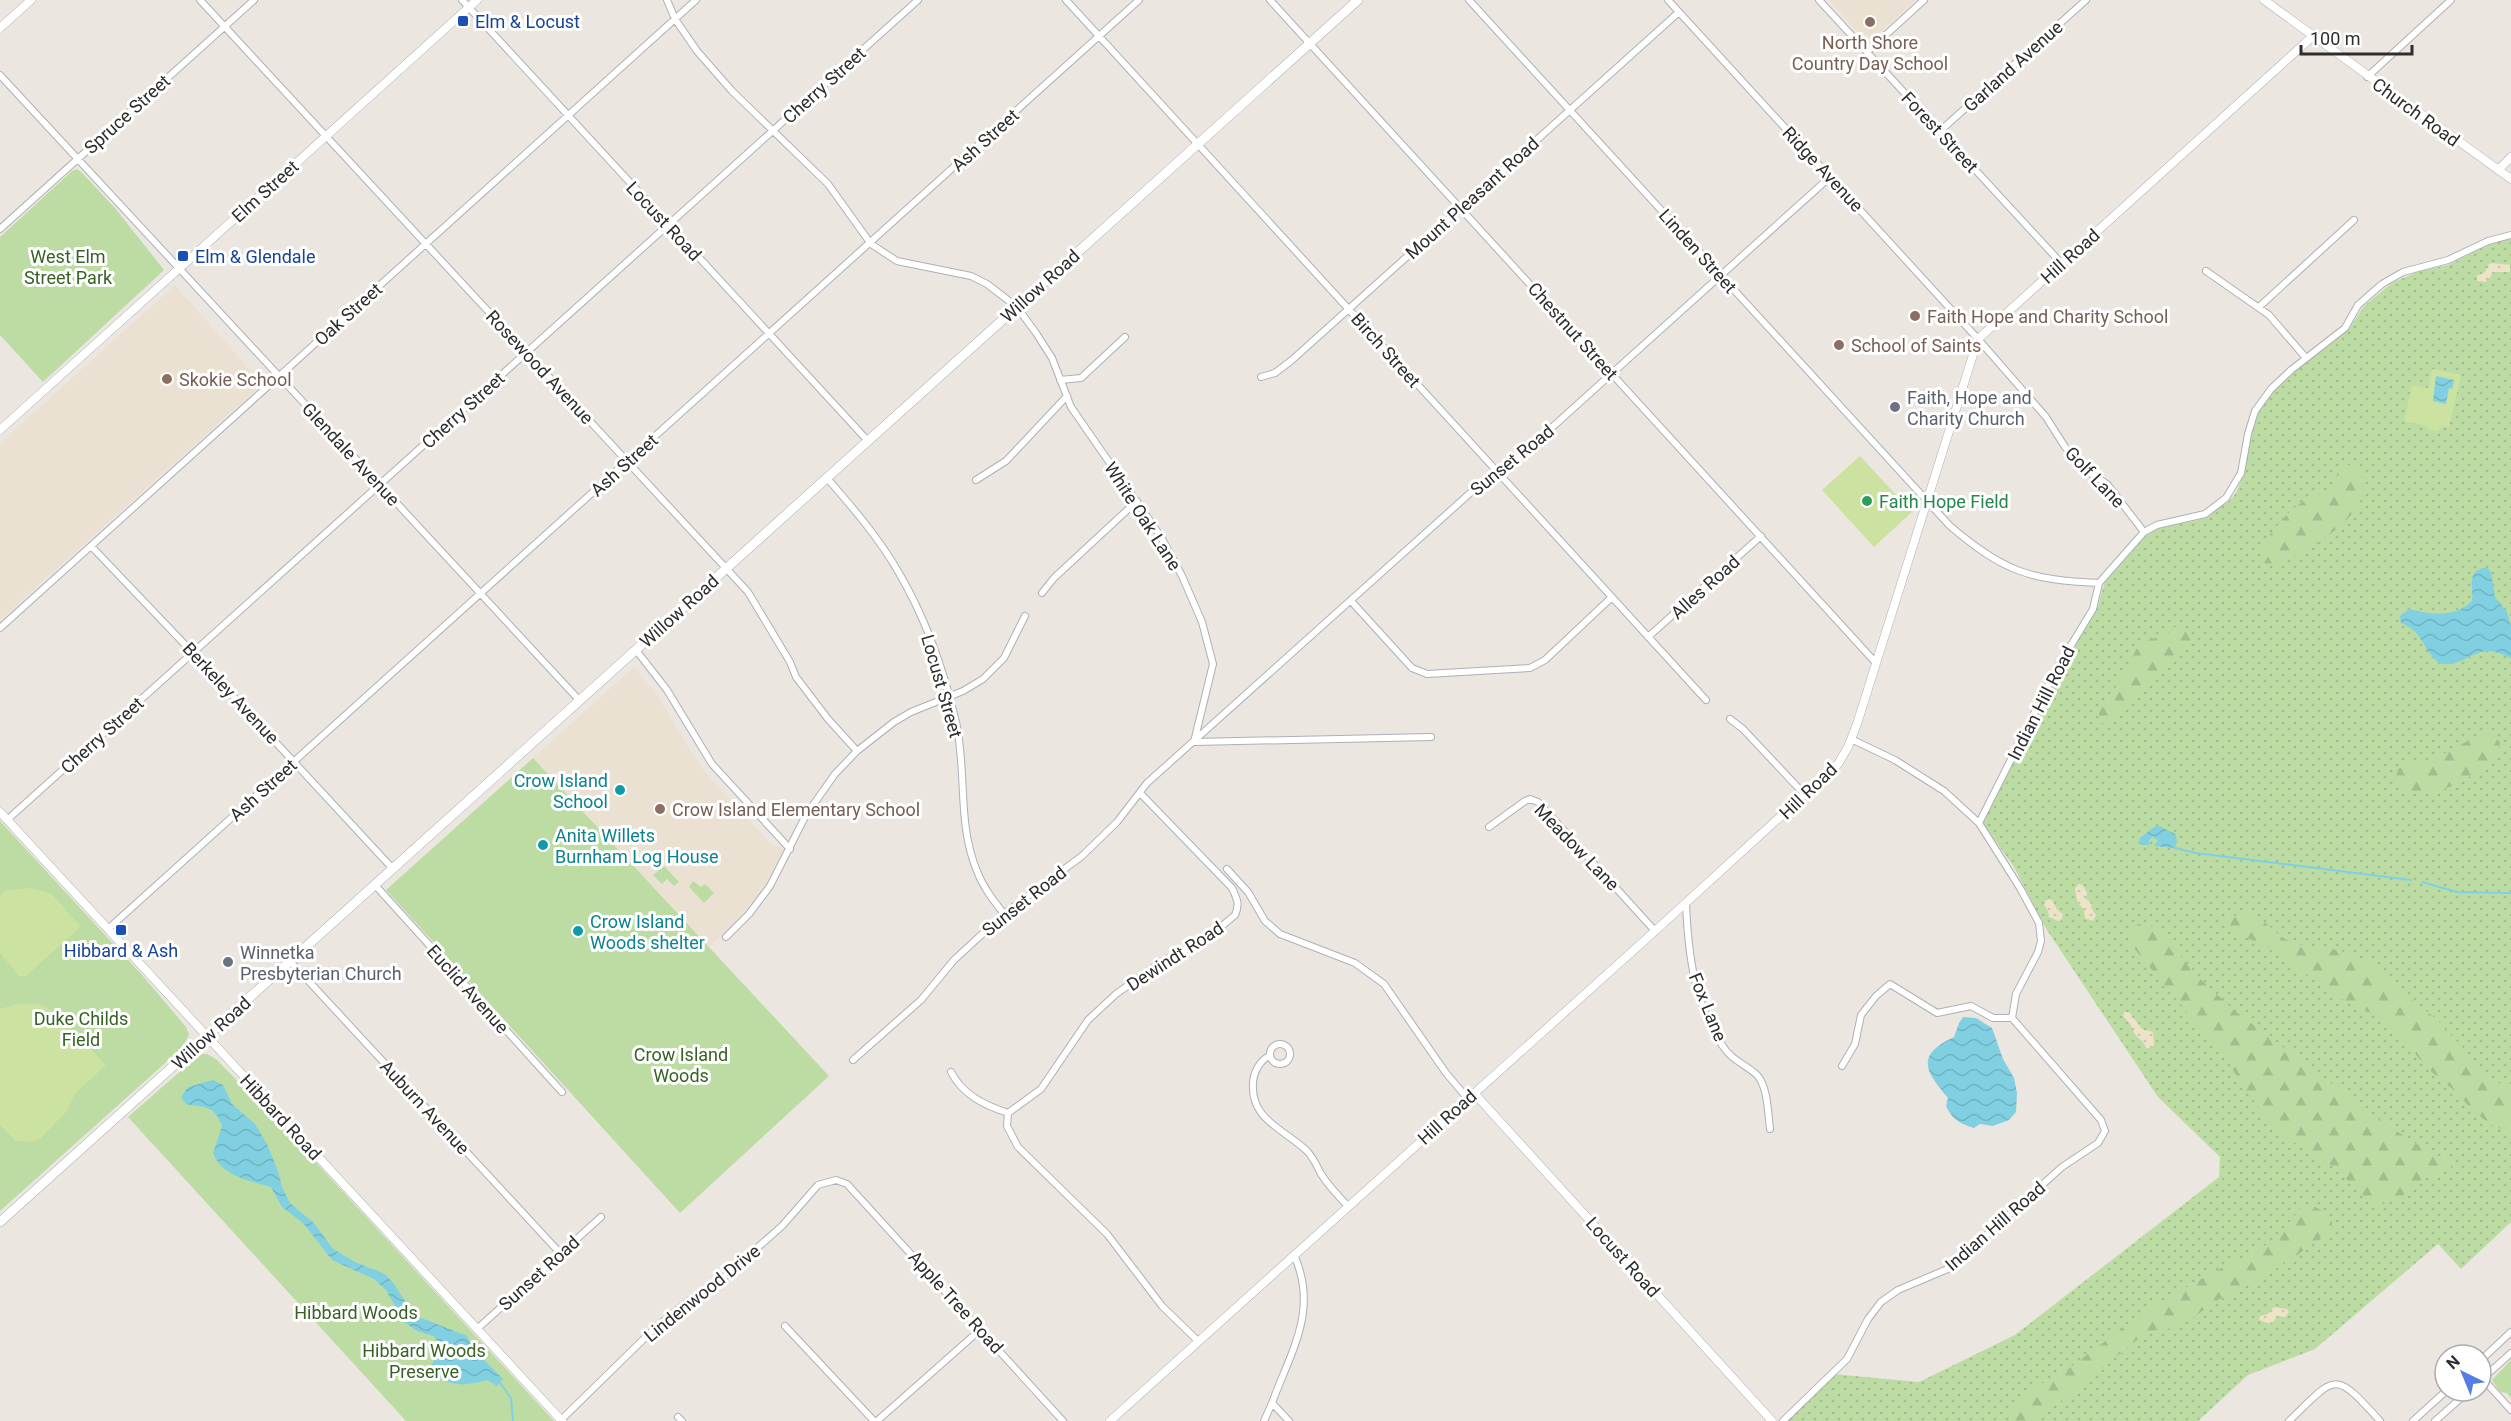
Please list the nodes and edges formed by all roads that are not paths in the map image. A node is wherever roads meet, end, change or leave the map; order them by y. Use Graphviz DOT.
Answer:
graph roads {
  1 [pos="31,0"];
  2 [pos="200,0"];
  3 [pos="254,0"];
  4 [pos="462,0"];
  5 [pos="477,0"];
  6 [pos="667,0"];
  7 [pos="696,0"];
  8 [pos="918,0"];
  9 [pos="1066,0"];
  10 [pos="1139,0"];
  11 [pos="1270,0"];
  12 [pos="1358,0"];
  13 [pos="1469,0"];
  14 [pos="1668,0"];
  15 [pos="1820,0"];
  16 [pos="1924,0"];
  17 [pos="2086,0"];
  18 [pos="2451,0"];
  19 [pos="2270,2"];
  20 [pos="469,8"];
  21 [pos="1679,12"];
  22 [pos="675,19"];
  23 [pos="225,26"];
  24 [pos="0,28"];
  25 [pos="2313,36"];
  26 [pos="1100,37"];
  27 [pos="1310,44"];
  28 [pos="1867,52"];
  29 [pos="0,75"];
  30 [pos="2367,77"];
  31 [pos="1570,110"];
  32 [pos="567,116"];
  33 [pos="774,130"];
  34 [pos="1940,131"];
  35 [pos="326,136"];
  36 [pos="1198,144"];
  37 [pos="2511,157"];
  38 [pos="78,159"];
  39 [pos="2498,170"];
  40 [pos="1830,177"];
  41 [pos="2511,179"];
  42 [pos="1460,208"];
  43 [pos="2354,220"];
  44 [pos="668,225"];
  45 [pos="0,229"];
  46 [pos="2511,235"];
  47 [pos="426,244"];
  48 [pos="871,244"];
  49 [pos="2061,264"];
  50 [pos="179,269"];
  51 [pos="2206,271"];
  52 [pos="1720,275"];
  53 [pos="1017,307"];
  54 [pos="2259,307"];
  55 [pos="1348,309"];
  56 [pos="770,335"];
  57 [pos="1125,337"];
  58 [pos="1978,339"];
  59 [pos="527,352"];
  60 [pos="2306,358"];
  61 [pos="1611,373"];
  62 [pos="279,376"];
  63 [pos="1261,377"];
  64 [pos="1060,380"];
  65 [pos="1066,396"];
  66 [pos="0,429"];
  67 [pos="868,441"];
  68 [pos="628,462"];
  69 [pos="1497,472"];
  70 [pos="827,478"];
  71 [pos="976,480"];
  72 [pos="380,485"];
  73 [pos="1137,501"];
  74 [pos="1927,502"];
  75 [pos="2144,532"];
  76 [pos="1761,536"];
  77 [pos="91,546"];
  78 [pos="727,568"];
  79 [pos="2099,583"];
  80 [pos="1042,593"];
  81 [pos="481,594"];
  82 [pos="1612,597"];
  83 [pos="1351,601"];
  84 [pos="1025,616"];
  85 [pos="0,628"];
  86 [pos="1648,637"];
  87 [pos="636,650"];
  88 [pos="194,652"];
  89 [pos="1876,663"];
  90 [pos="949,695"];
  91 [pos="1706,700"];
  92 [pos="580,701"];
  93 [pos="1730,720"];
  94 [pos="1431,737"];
  95 [pos="1851,739"];
  96 [pos="1194,742"];
  97 [pos="857,751"];
  98 [pos="295,762"];
  99 [pos="1141,794"];
  100 [pos="1805,795"];
  101 [pos="0,812"];
  102 [pos="7,820"];
  103 [pos="1978,823"];
  104 [pos="1490,827"];
  105 [pos="790,849"];
  106 [pos="393,869"];
  107 [pos="1227,869"];
  108 [pos="375,885"];
  109 [pos="1686,903"];
  110 [pos="1004,914"];
  111 [pos="108,929"];
  112 [pos="1656,931"];
  113 [pos="726,937"];
  114 [pos="290,961"];
  115 [pos="2012,1018"];
  116 [pos="207,1036"];
  117 [pos="1269,1056"];
  118 [pos="853,1060"];
  119 [pos="1842,1066"];
  120 [pos="951,1072"];
  121 [pos="562,1092"];
  122 [pos="1471,1096"];
  123 [pos="1008,1113"];
  124 [pos="1770,1129"];
  125 [pos="848,1184"];
  126 [pos="1348,1206"];
  127 [pos="601,1217"];
  128 [pos="0,1222"];
  129 [pos="560,1253"];
  130 [pos="1294,1255"];
  131 [pos="785,1326"];
  132 [pos="477,1329"];
  133 [pos="981,1329"];
  134 [pos="2511,1332"];
  135 [pos="1198,1341"];
  136 [pos="2493,1349"];
  137 [pos="2511,1353"];
  138 [pos="2493,1370"];
  139 [pos="2493,1391"];
  140 [pos="1272,1403"];
  141 [pos="2433,1403"];
  142 [pos="2455,1403"];
  143 [pos="2511,1410"];
  144 [pos="562,1420"];
  145 [pos="876,1421"];
  146 [pos="1063,1421"];
  147 [pos="1110,1421"];
  148 [pos="1264,1421"];
  149 [pos="1288,1421"];
  150 [pos="1772,1421"];
  151 [pos="1783,1421"];
  152 [pos="2289,1421"];
  153 [pos="2380,1421"];
  154 [pos="2413,1421"];
  155 [pos="2435,1421"];
  1 -- 24 [label="street"];
  2 -- 23 [label="street, Rosewood Avenue"];
  3 -- 23 [label="street, Spruce Street"];
  4 -- 20 [label="street, Locust Road"];
  5 -- 20 [label="street, Elm Street"];
  6 -- 22 [label="street"];
  7 -- 22 [label="street, Oak Street"];
  8 -- 33 [label="street, Cherry Street"];
  9 -- 26 [label="street, Birch Street"];
  10 -- 26 [label="street, Ash Street"];
  11 -- 27 [label="street, Chestnut Street"];
  12 -- 27 [label="main road, Willow Road"];
  13 -- 31 [label="street, Linden Street"];
  14 -- 21 [label="street, Ridge Avenue"];
  15 -- 28 [label="street, Forest Street"];
  16 -- 28 [label="street"];
  17 -- 34 [label="street, Garland Avenue"];
  18 -- 30 [label="street"];
  19 -- 25 [label="street, Church Road"];
  20 -- 32 [label="street, Locust Road"];
  20 -- 35 [label="street, Elm Street"];
  21 -- 31 [label="street, Mount Pleasant Road"];
  21 -- 40 [label="street, Ridge Avenue"];
  22 -- 32 [label="street, Oak Street"];
  22 -- 33 [label="street"];
  23 -- 35 [label="street, Rosewood Avenue"];
  23 -- 38 [label="street, Spruce Street"];
  25 -- 30 [label="street, Church Road"];
  25 -- 49 [label="street, Hill Road"];
  26 -- 36 [label="street, Birch Street"];
  26 -- 48 [label="street, Ash Street"];
  27 -- 36 [label="main road, Willow Road"];
  27 -- 42 [label="street, Chestnut Street"];
  28 -- 34 [label="street, Forest Street"];
  29 -- 38 [label="street, Glendale Avenue"];
  30 -- 39 [label="street, Church Road"];
  31 -- 42 [label="street, Mount Pleasant Road"];
  31 -- 52 [label="street, Linden Street"];
  32 -- 44 [label="street, Locust Road"];
  32 -- 47 [label="street, Oak Street"];
  33 -- 44 [label="street, Cherry Street"];
  33 -- 48 [label="street"];
  34 -- 49 [label="street, Forest Street"];
  35 -- 47 [label="street, Rosewood Avenue"];
  35 -- 50 [label="street, Elm Street"];
  36 -- 53 [label="main road, Willow Road"];
  36 -- 55 [label="street, Birch Street"];
  37 -- 39 [label="street"];
  38 -- 45 [label="street, Spruce Street"];
  38 -- 50 [label="street, Glendale Avenue"];
  39 -- 41 [label="street, Church Road"];
  40 -- 52 [label="street, Sunset Road"];
  40 -- 58 [label="street, Ridge Avenue"];
  42 -- 55 [label="street, Mount Pleasant Road"];
  42 -- 61 [label="street, Chestnut Street"];
  43 -- 54 [label="street"];
  44 -- 56 [label="street, Locust Road"];
  44 -- 59 [label="street, Cherry Street"];
  46 -- 60 [label="street, Indian Hill Road"];
  47 -- 59 [label="street, Rosewood Avenue"];
  47 -- 62 [label="street, Oak Street"];
  48 -- 53 [label="street, White Oak Lane"];
  48 -- 56 [label="street, Ash Street"];
  49 -- 58 [label="street, Hill Road"];
  50 -- 62 [label="street, Glendale Avenue"];
  50 -- 66 [label="street, Elm Street"];
  51 -- 54 [label="street"];
  52 -- 61 [label="street, Sunset Road"];
  52 -- 74 [label="street, Linden Street"];
  53 -- 64 [label="street, White Oak Lane"];
  53 -- 67 [label="main road, Willow Road"];
  54 -- 60 [label="street"];
  55 -- 63 [label="street, Mount Pleasant Road"];
  55 -- 69 [label="street, Birch Street"];
  56 -- 67 [label="street, Locust Road"];
  56 -- 68 [label="street, Ash Street"];
  57 -- 64 [label="street"];
  58 -- 74 [label="street, Hill Road"];
  58 -- 75 [label="street, Golf Lane"];
  59 -- 68 [label="street, Rosewood Avenue"];
  59 -- 72 [label="street, Cherry Street"];
  60 -- 75 [label="street, Indian Hill Road"];
  61 -- 69 [label="street, Sunset Road"];
  61 -- 76 [label="street, Chestnut Street"];
  62 -- 72 [label="street, Glendale Avenue"];
  62 -- 77 [label="street, Oak Street"];
  64 -- 65 [label="street, White Oak Lane"];
  65 -- 71 [label="street"];
  65 -- 73 [label="street, White Oak Lane"];
  67 -- 70 [label="main road, Willow Road"];
  68 -- 78 [label="street, Rosewood Avenue"];
  68 -- 81 [label="street, Ash Street"];
  69 -- 82 [label="street, Birch Street"];
  69 -- 83 [label="street, Sunset Road"];
  70 -- 78 [label="main road, Willow Road"];
  70 -- 90 [label="street, Locust Street"];
  72 -- 81 [label="street, Glendale Avenue"];
  72 -- 88 [label="street, Cherry Street"];
  73 -- 80 [label="street"];
  73 -- 96 [label="street, White Oak Lane"];
  74 -- 79 [label="street"];
  74 -- 89 [label="street, Hill Road"];
  75 -- 79 [label="street, Indian Hill Road"];
  76 -- 86 [label="street, Alles Road"];
  76 -- 89 [label="street, Chestnut Street"];
  77 -- 85 [label="street, Oak Street"];
  77 -- 88 [label="street, Berkeley Avenue"];
  78 -- 87 [label="main road, Willow Road"];
  78 -- 97 [label="street, Rosewood Avenue"];
  79 -- 103 [label="street, Indian Hill Road"];
  81 -- 92 [label="street, Glendale Avenue"];
  81 -- 98 [label="street, Ash Street"];
  82 -- 83 [label="street"];
  82 -- 86 [label="street, Birch Street"];
  83 -- 96 [label="street, Sunset Road"];
  84 -- 90 [label="street"];
  86 -- 91 [label="street, Birch Street"];
  87 -- 92 [label="main road, Willow Road"];
  87 -- 105 [label="street"];
  88 -- 98 [label="street, Berkeley Avenue"];
  88 -- 102 [label="street, Cherry Street"];
  89 -- 95 [label="street, Hill Road"];
  90 -- 97 [label="street"];
  90 -- 110 [label="street, Locust Street"];
  92 -- 106 [label="main road, Willow Road"];
  93 -- 100 [label="street"];
  94 -- 96 [label="street"];
  95 -- 100 [label="street, Hill Road"];
  95 -- 103 [label="street"];
  96 -- 99 [label="street, Sunset Road"];
  97 -- 105 [label="street"];
  98 -- 106 [label="street, Berkeley Avenue"];
  98 -- 111 [label="street, Ash Street"];
  99 -- 110 [label="street, Sunset Road"];
  99 -- 123 [label="street, Dewindt Road"];
  100 -- 109 [label="street, Hill Road"];
  101 -- 102 [label="street, Hibbard Road"];
  102 -- 111 [label="street, Hibbard Road"];
  103 -- 115 [label="street"];
  104 -- 112 [label="street, Meadow Lane"];
  105 -- 113 [label="street"];
  106 -- 108 [label="main road, Willow Road"];
  107 -- 122 [label="street"];
  108 -- 114 [label="main road, Willow Road"];
  108 -- 121 [label="street, Euclid Avenue"];
  109 -- 112 [label="street, Hill Road"];
  109 -- 124 [label="street, Fox Lane"];
  110 -- 118 [label="street, Sunset Road"];
  111 -- 116 [label="street, Hibbard Road"];
  112 -- 122 [label="street, Hill Road"];
  114 -- 116 [label="main road, Willow Road"];
  114 -- 129 [label="street, Auburn Avenue"];
  115 -- 119 [label="street"];
  115 -- 151 [label="street, Indian Hill Road"];
  116 -- 128 [label="main road, Willow Road"];
  116 -- 132 [label="street, Hibbard Road"];
  117 -- 126 [label="street"];
  120 -- 123 [label="street"];
  122 -- 126 [label="street, Hill Road"];
  122 -- 150 [label="street, Locust Road"];
  123 -- 135 [label="street"];
  125 -- 133 [label="street, Apple Tree Road"];
  125 -- 144 [label="street, Lindenwood Drive"];
  126 -- 130 [label="street, Hill Road"];
  127 -- 129 [label="street, Sunset Road"];
  129 -- 132 [label="street, Sunset Road"];
  130 -- 135 [label="street, Hill Road"];
  130 -- 140 [label="street"];
  131 -- 145 [label="street"];
  132 -- 144 [label="street, Hibbard Road"];
  133 -- 145 [label="street"];
  133 -- 146 [label="street, Apple Tree Road"];
  134 -- 136 [label="street"];
  135 -- 147 [label="street, Hill Road"];
  137 -- 138 [label="street"];
  139 -- 143 [label="street"];
  140 -- 148 [label="street"];
  140 -- 149 [label="street"];
  141 -- 154 [label="street"];
  142 -- 155 [label="street"];
  152 -- 153 [label="street"];
}
